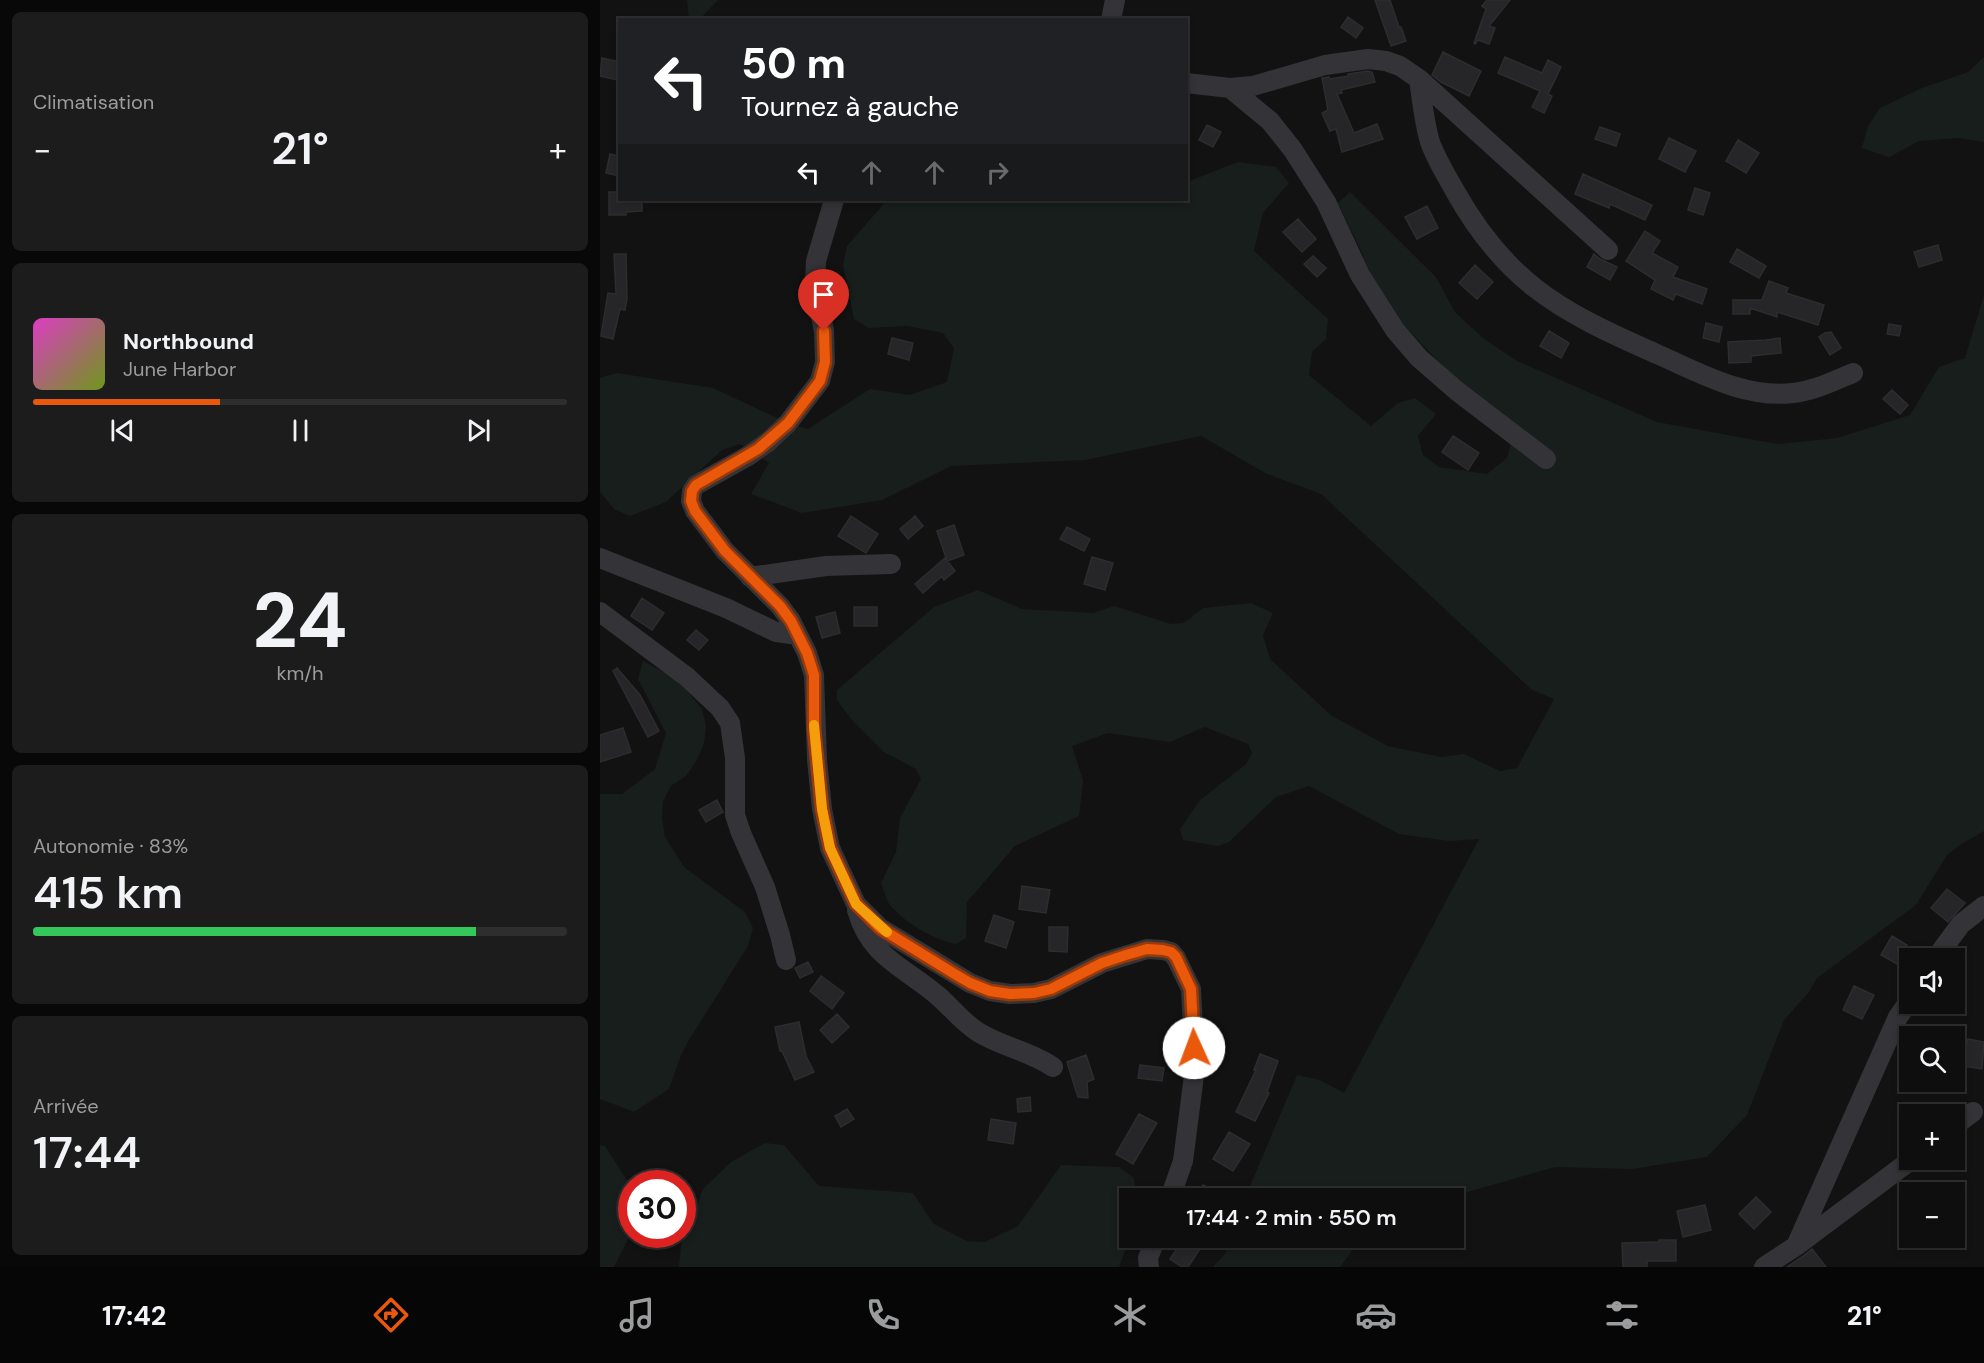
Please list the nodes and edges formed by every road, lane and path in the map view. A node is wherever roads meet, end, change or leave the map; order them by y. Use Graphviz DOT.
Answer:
graph roads {
  1 [pos="1115,0"];
  2 [pos="1112,18"];
  3 [pos="1419,80"];
  4 [pos="1188,83"];
  5 [pos="1230,88"];
  6 [pos="834,201"];
  7 [pos="1608,250"];
  8 [pos="1853,373"];
  9 [pos="1546,459"];
  10 [pos="600,558"];
  11 [pos="891,564"];
  12 [pos="750,577"];
  13 [pos="600,612"];
  14 [pos="798,635"];
  15 [pos="856,904"];
  16 [pos="1984,906"];
  17 [pos="1943,948"];
  18 [pos="786,960"];
  19 [pos="1902,1014"];
  20 [pos="1053,1067"];
  21 [pos="1973,1112"];
  22 [pos="1965,1118"];
  23 [pos="1899,1169"];
  24 [pos="1174,1188"];
  25 [pos="1796,1246"];
  26 [pos="1152,1248"];
  27 [pos="1149,1267"];
  28 [pos="1764,1267"];
  1 -- 2 [label="street"];
  3 -- 5 [label="street"];
  3 -- 7 [label="street"];
  3 -- 8 [label="street"];
  4 -- 5 [label="street"];
  5 -- 9 [label="street"];
  6 -- 12 [label="street"];
  10 -- 14 [label="street"];
  11 -- 12 [label="street"];
  12 -- 14 [label="street"];
  13 -- 18 [label="street"];
  14 -- 15 [label="street"];
  15 -- 20 [label="street"];
  15 -- 24 [label="street"];
  16 -- 17 [label="street"];
  19 -- 25 [label="street"];
  21 -- 22 [label="street"];
  23 -- 25 [label="street"];
  25 -- 28 [label="street"];
  26 -- 27 [label="street"];
}
